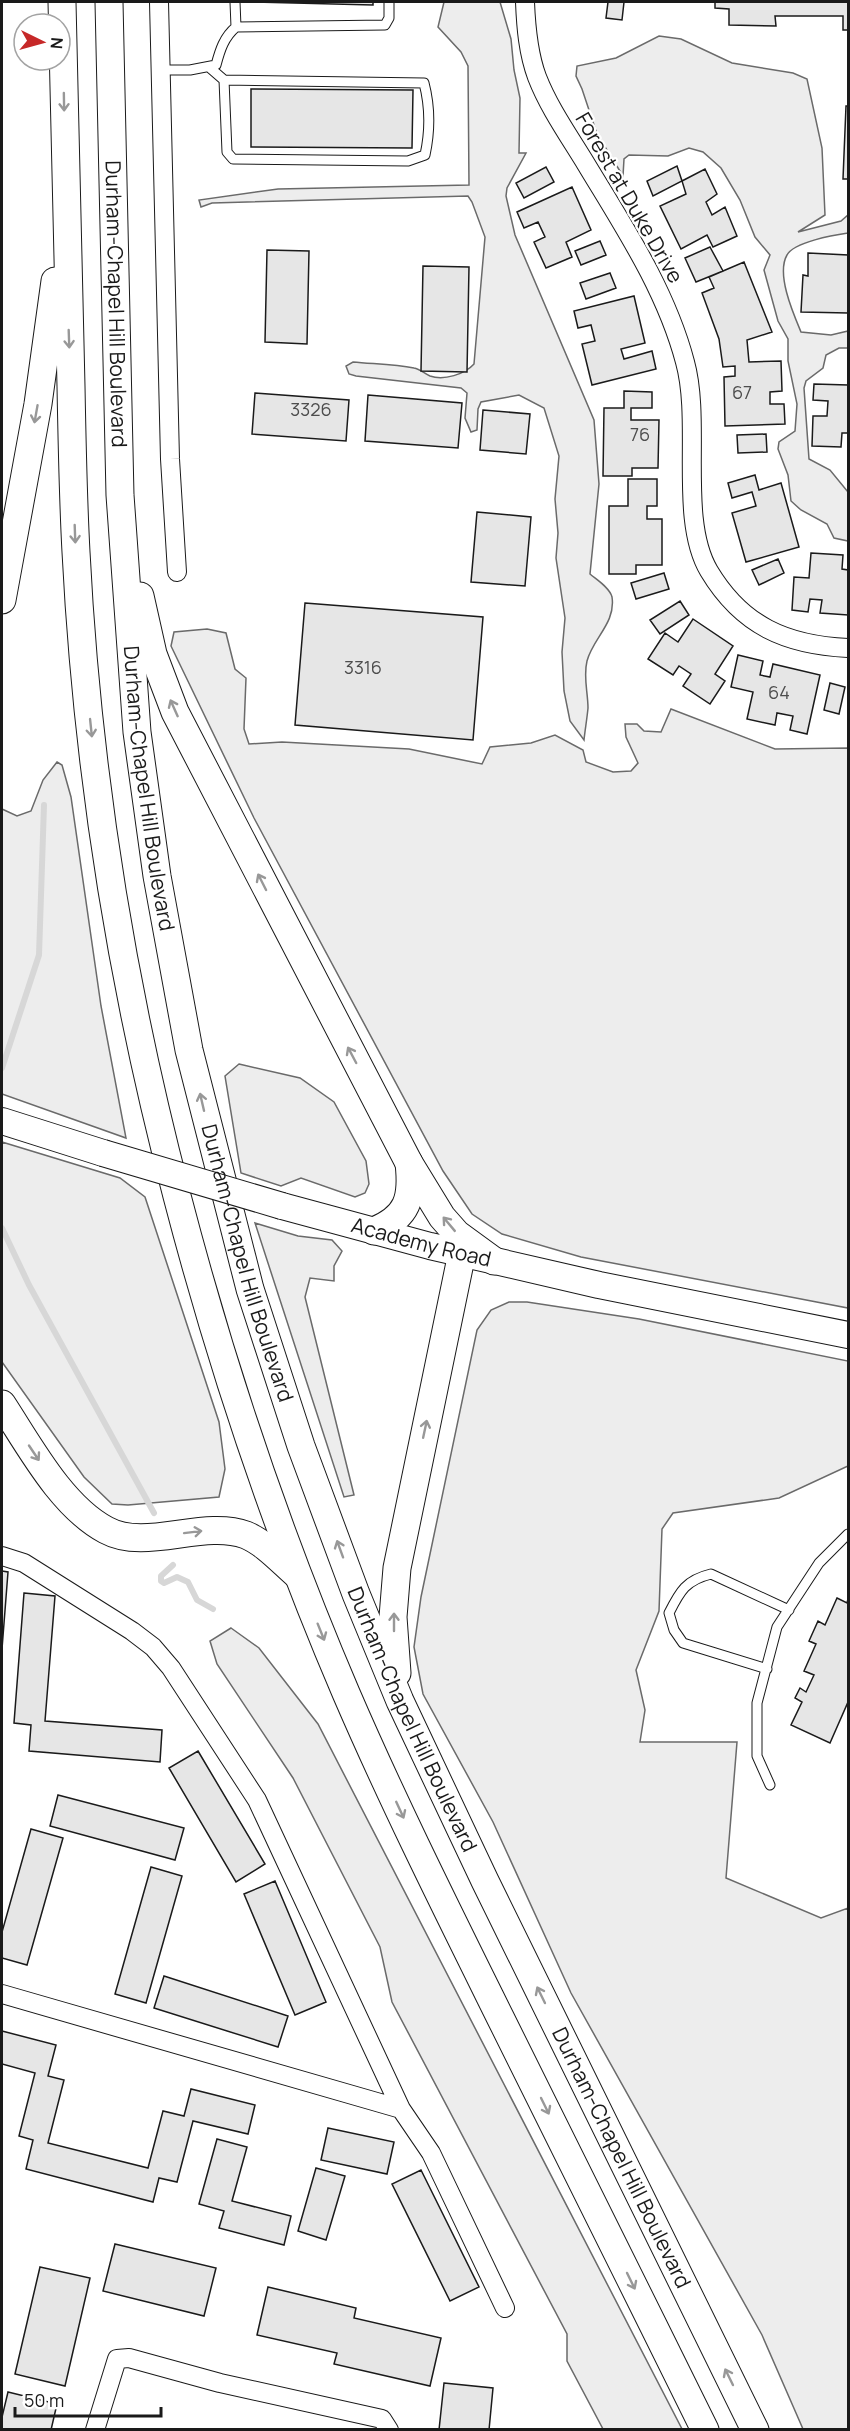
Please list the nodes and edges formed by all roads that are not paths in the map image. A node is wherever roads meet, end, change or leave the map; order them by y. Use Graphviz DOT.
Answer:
graph roads {
  1 [pos="62,2"];
  2 [pos="109,2"];
  3 [pos="159,2"];
  4 [pos="235,2"];
  5 [pos="389,2"];
  6 [pos="525,2"];
  7 [pos="236,27"];
  8 [pos="209,67"];
  9 [pos="161,70"];
  10 [pos="224,80"];
  11 [pos="66,211"];
  12 [pos="120,495"];
  13 [pos="177,572"];
  14 [pos="2,600"];
  15 [pos="849,648"];
  16 [pos="2,1121"];
  17 [pos="408,1163"];
  18 [pos="374,1231"];
  19 [pos="462,1253"];
  20 [pos="494,1261"];
  21 [pos="849,1335"];
  22 [pos="2,1404"];
  23 [pos="849,1534"];
  24 [pos="2,1556"];
  25 [pos="299,1577"];
  26 [pos="789,1610"];
  27 [pos="767,1669"];
  28 [pos="400,1701"];
  29 [pos="770,1785"];
  30 [pos="2,1994"];
  31 [pos="401,2109"];
  32 [pos="505,2308"];
  33 [pos="95,2430"];
  34 [pos="389,2430"];
  35 [pos="705,2430"];
  36 [pos="755,2430"];
  1 -- 11 [label="main road, one-way"];
  2 -- 12 [label="main road, Durham-Chapel Hill Boulevard"];
  3 -- 9 [label="street"];
  4 -- 7 [label="lane"];
  5 -- 7 [label="lane"];
  6 -- 15 [label="street, Forest at Duke Drive"];
  7 -- 8 [label="lane"];
  8 -- 9 [label="lane"];
  8 -- 10 [label="lane"];
  9 -- 13 [label="street"];
  10 -- 10 [label="lane"];
  11 -- 14 [label="main road, one-way"];
  11 -- 25 [label="main road, one-way"];
  17 -- 12 [label="main road, one-way"];
  28 -- 12 [label="main road, Durham-Chapel Hill Boulevard, one-way"];
  16 -- 18 [label="main road, Academy Road, bridge"];
  17 -- 18 [label="main road"];
  20 -- 17 [label="main road, one-way"];
  18 -- 19 [label="main road, Academy Road"];
  19 -- 20 [label="main road, Academy Road"];
  28 -- 19 [label="main road, one-way"];
  20 -- 21 [label="main road, Academy Road"];
  22 -- 25 [label="main road, one-way"];
  23 -- 26 [label="lane"];
  24 -- 31 [label="street"];
  25 -- 35 [label="main road, one-way"];
  26 -- 27 [label="lane"];
  26 -- 27 [label="lane"];
  27 -- 29 [label="lane"];
  36 -- 28 [label="main road, Durham-Chapel Hill Boulevard, one-way"];
  30 -- 31 [label="street"];
  31 -- 32 [label="street"];
  33 -- 34 [label="street"];
}
